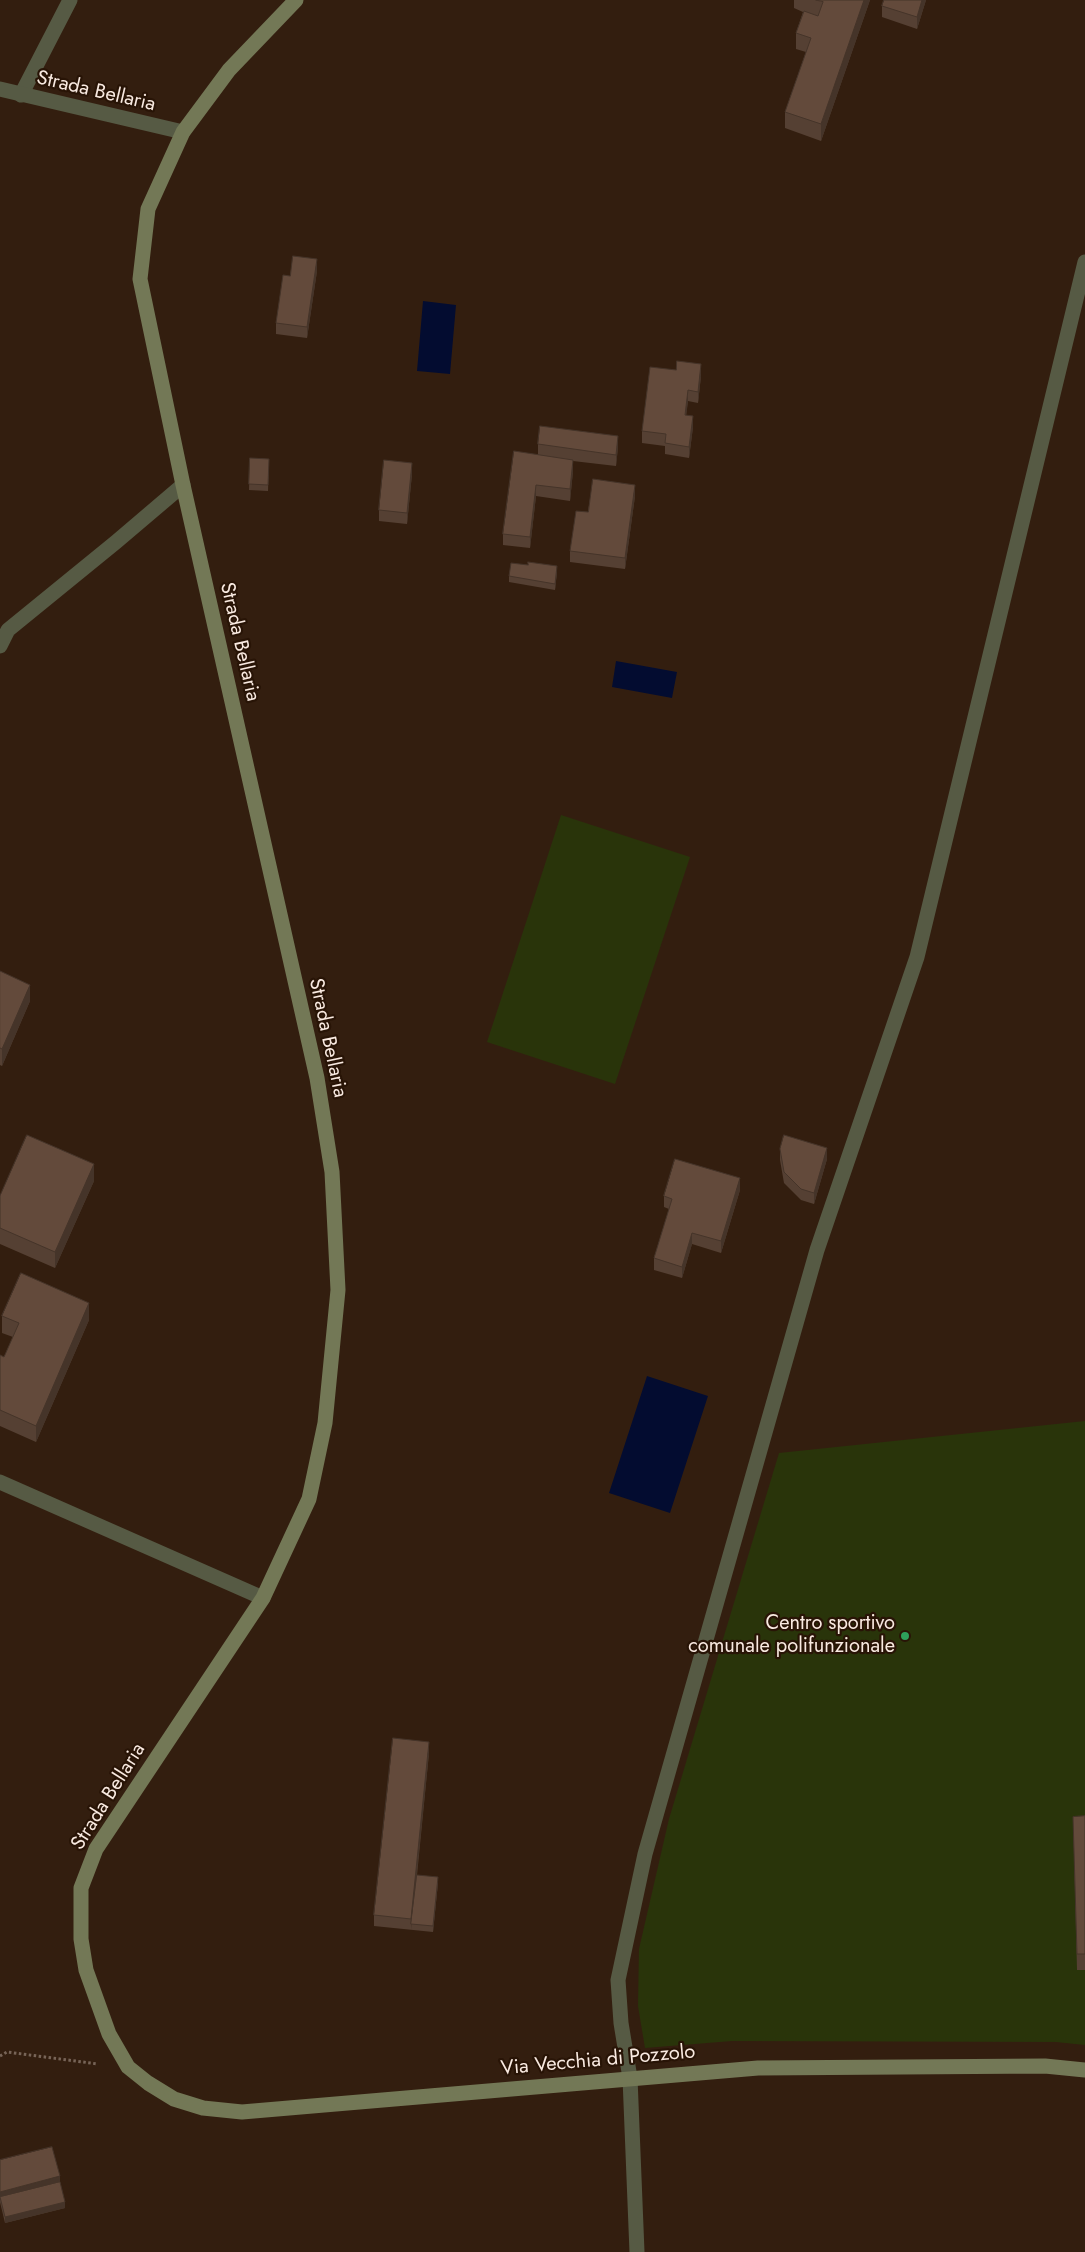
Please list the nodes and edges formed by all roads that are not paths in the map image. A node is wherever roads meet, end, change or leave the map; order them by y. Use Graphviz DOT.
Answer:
graph roads {
  1 [pos="70,0"];
  2 [pos="296,0"];
  3 [pos="0,89"];
  4 [pos="21,95"];
  5 [pos="183,132"];
  6 [pos="1085,262"];
  7 [pos="183,484"];
  8 [pos="0,646"];
  9 [pos="0,1482"];
  10 [pos="263,1598"];
  11 [pos="128,2067"];
  12 [pos="1085,2070"];
  13 [pos="630,2078"];
  14 [pos="637,2252"];
  1 -- 4 [label="street"];
  2 -- 5 [label="street, Strada Bellaria"];
  3 -- 4 [label="street, Strada Bellaria"];
  4 -- 5 [label="street, Strada Bellaria"];
  5 -- 7 [label="street, Strada Bellaria"];
  6 -- 13 [label="street"];
  7 -- 8 [label="street"];
  7 -- 10 [label="street, Strada Bellaria"];
  9 -- 10 [label="street"];
  10 -- 11 [label="street, Strada Bellaria"];
  11 -- 13 [label="street, Via Vecchia di Pozzolo"];
  12 -- 13 [label="street, Via Vecchia di Pozzolo"];
  13 -- 14 [label="street"];
}
